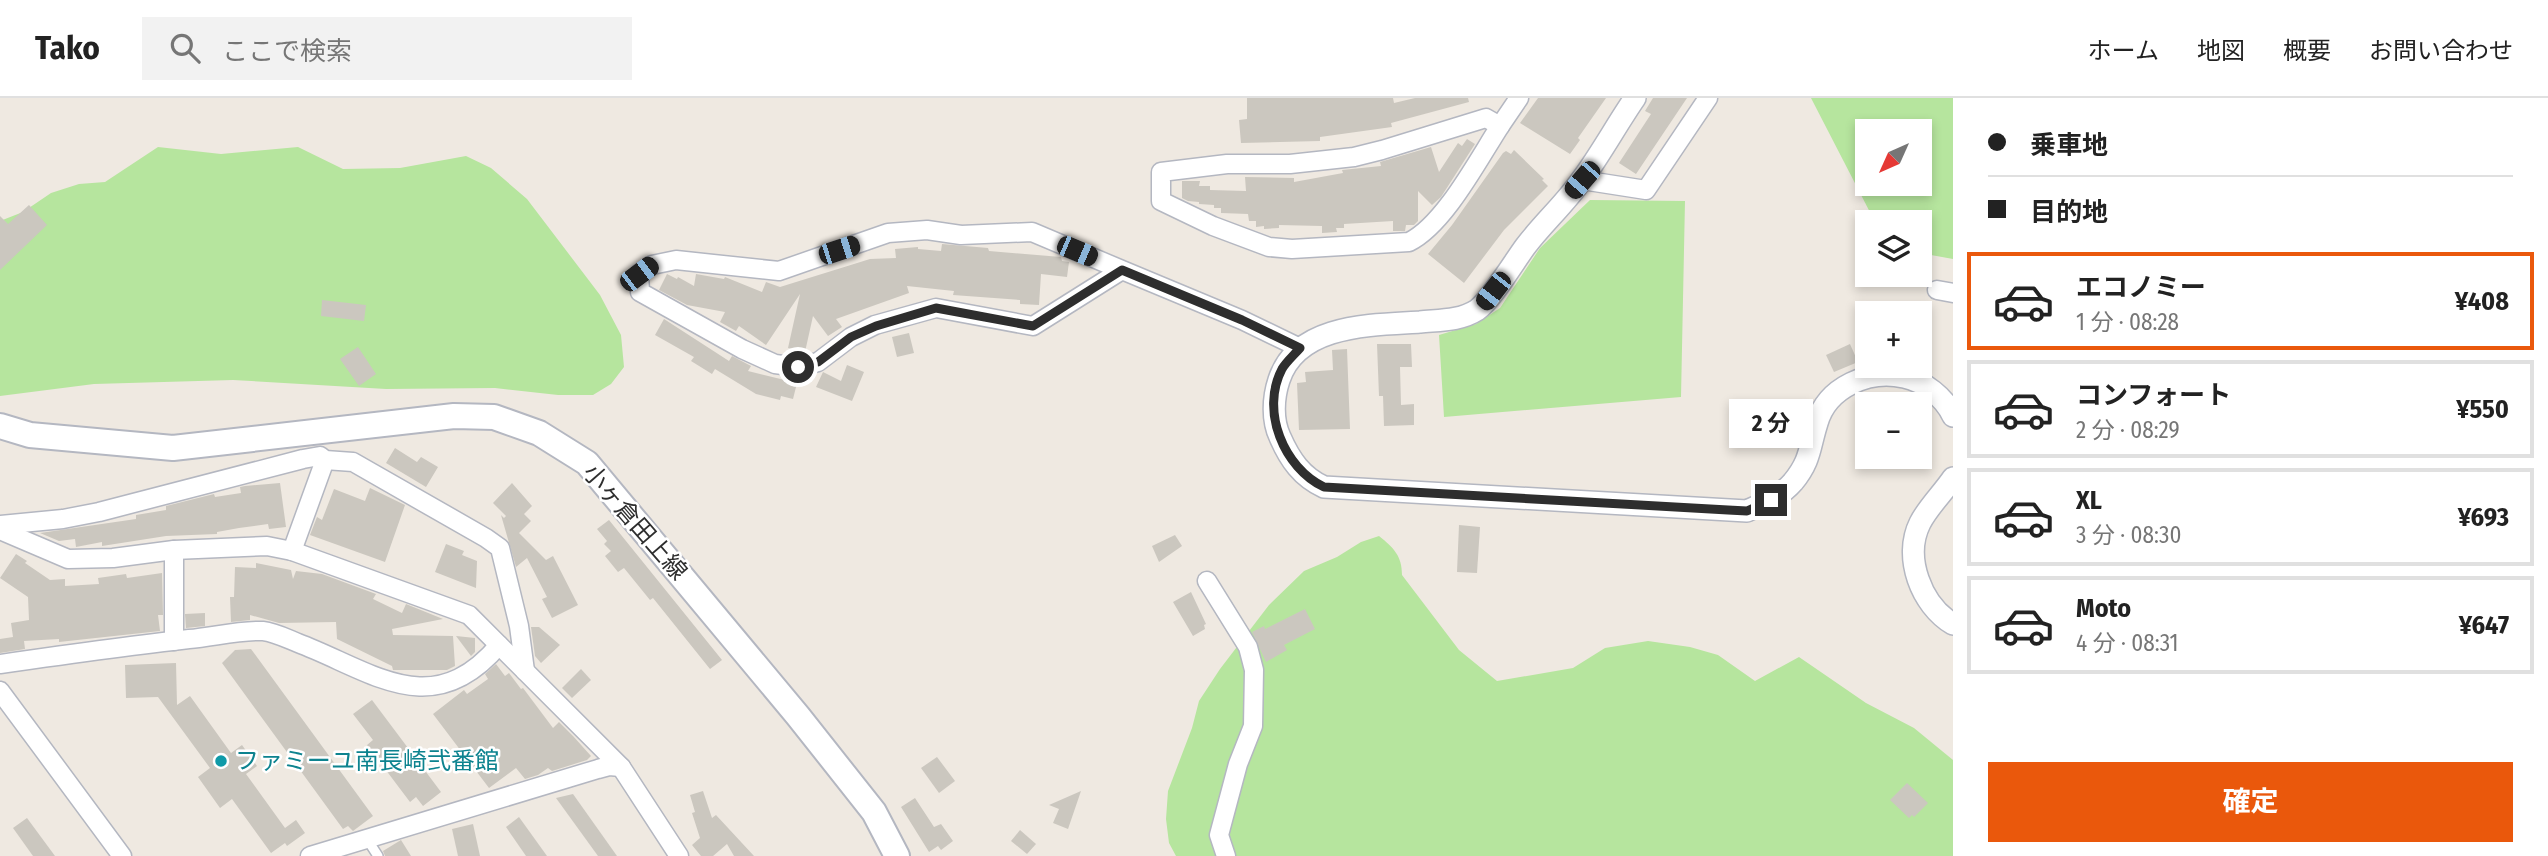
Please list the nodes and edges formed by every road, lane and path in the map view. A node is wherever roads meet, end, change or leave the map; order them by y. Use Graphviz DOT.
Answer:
graph roads {
  1 [pos="1519,98"];
  2 [pos="1635,98"];
  3 [pos="1708,98"];
  4 [pos="1500,126"];
  5 [pos="1582,180"];
  6 [pos="1122,270"];
  7 [pos="1300,348"];
  8 [pos="1953,416"];
  9 [pos="0,426"];
  10 [pos="326,460"];
  11 [pos="1953,478"];
  12 [pos="0,528"];
  13 [pos="174,550"];
  14 [pos="292,551"];
  15 [pos="1208,581"];
  16 [pos="1953,624"];
  17 [pos="174,641"];
  18 [pos="499,645"];
  19 [pos="0,664"];
  20 [pos="525,671"];
  21 [pos="0,691"];
  22 [pos="621,768"];
  23 [pos="367,839"];
  24 [pos="122,856"];
  25 [pos="310,856"];
  26 [pos="379,856"];
  27 [pos="679,856"];
  28 [pos="897,856"];
  29 [pos="1226,856"];
  1 -- 4 [label="street"];
  2 -- 5 [label="street"];
  3 -- 5 [label="street"];
  4 -- 4 [label="street"];
  5 -- 7 [label="street"];
  6 -- 6 [label="street"];
  6 -- 7 [label="street"];
  7 -- 8 [label="street"];
  9 -- 28 [label="main road, 小ヶ倉田上線"];
  10 -- 12 [label="street"];
  10 -- 14 [label="street"];
  10 -- 20 [label="street"];
  11 -- 16 [label="street"];
  12 -- 13 [label="street"];
  13 -- 14 [label="street"];
  13 -- 17 [label="street"];
  14 -- 18 [label="street"];
  15 -- 29 [label="street"];
  17 -- 18 [label="street"];
  17 -- 19 [label="street"];
  18 -- 20 [label="street"];
  20 -- 22 [label="street"];
  21 -- 24 [label="street"];
  22 -- 23 [label="street"];
  22 -- 27 [label="street"];
  23 -- 25 [label="street"];
  23 -- 26 [label="lane"];
}
